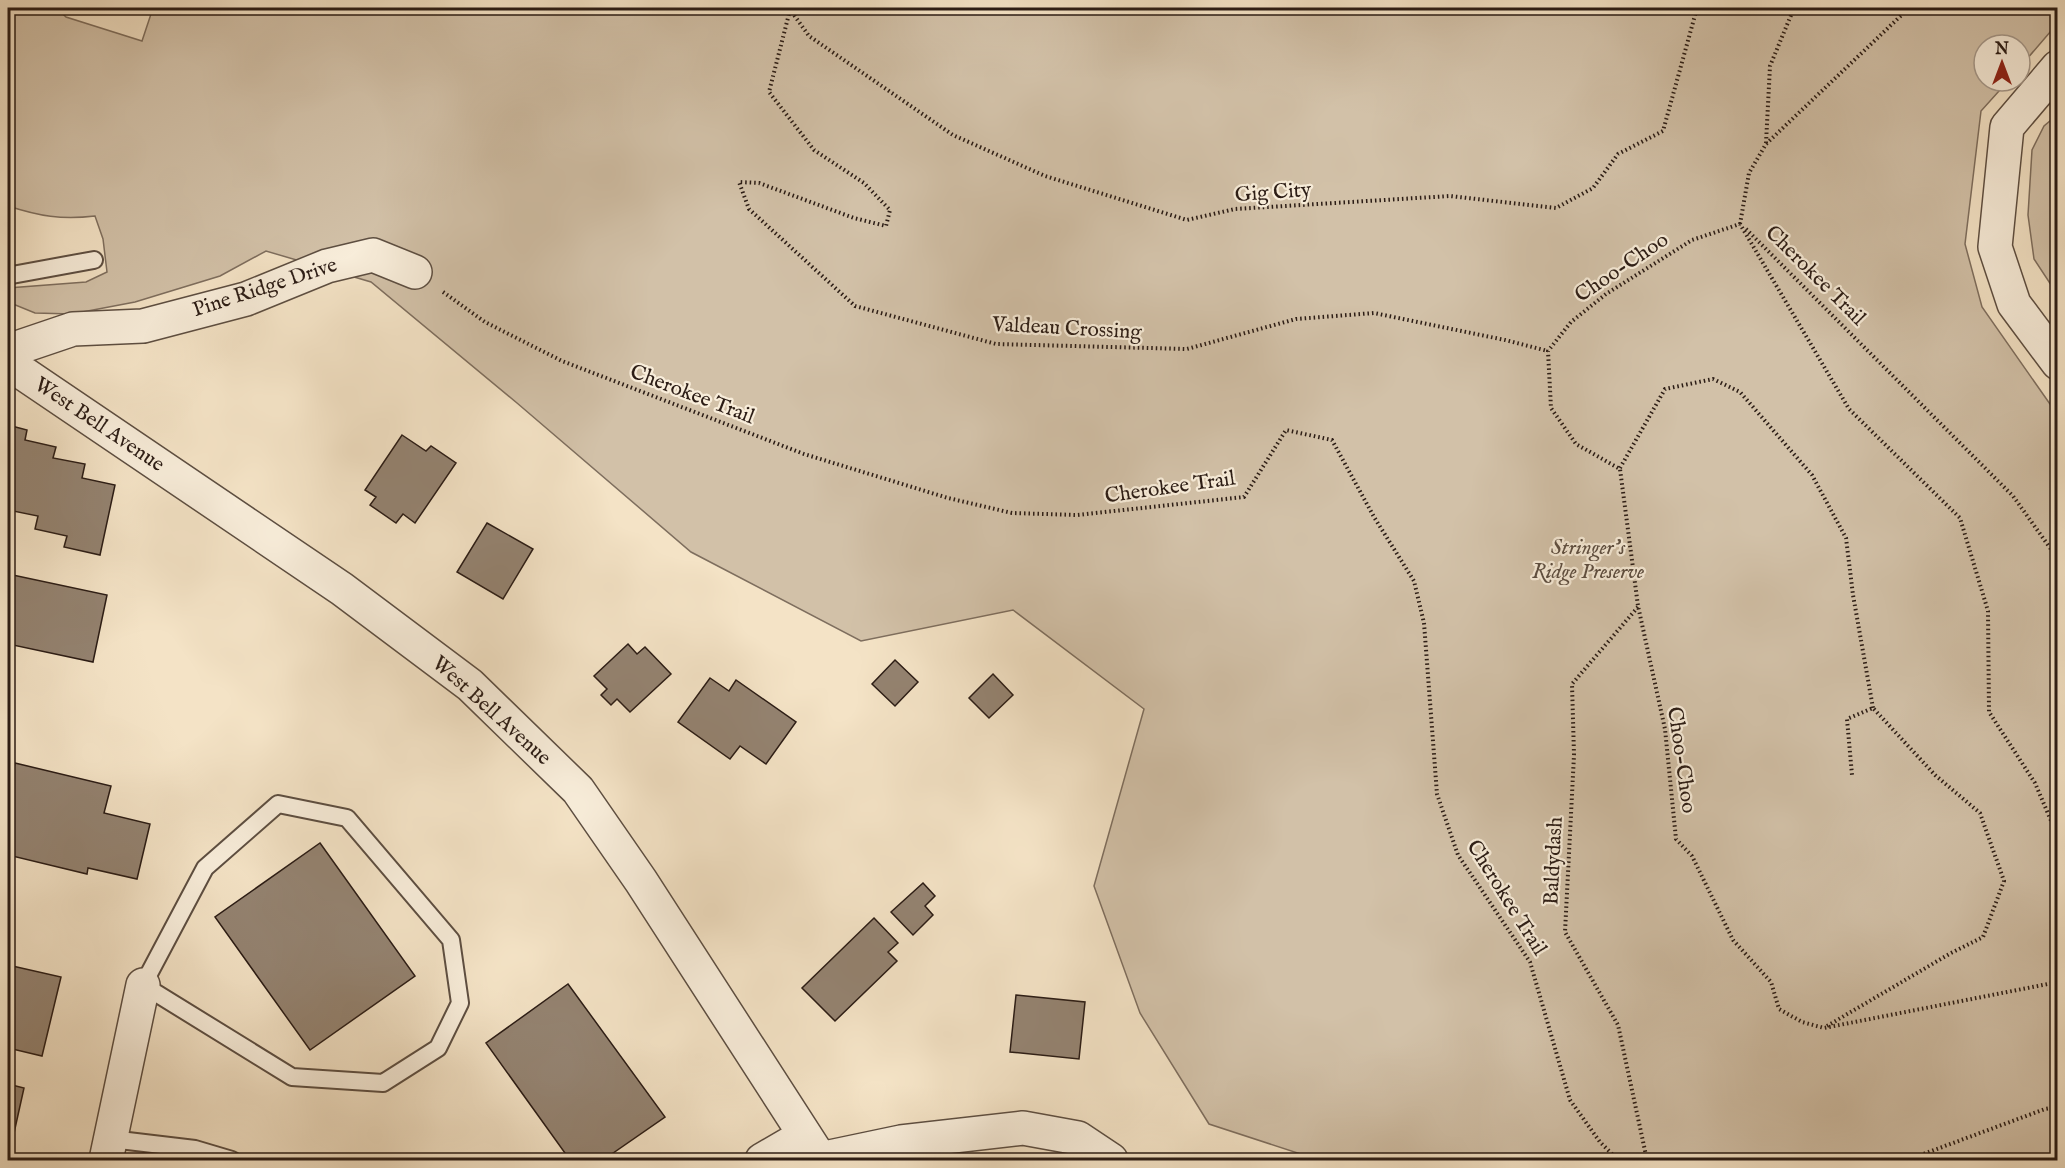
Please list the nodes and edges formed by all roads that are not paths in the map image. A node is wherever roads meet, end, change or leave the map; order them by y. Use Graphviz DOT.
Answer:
graph roads {
  1 [pos="2058,67"];
  2 [pos="94,260"];
  3 [pos="416,272"];
  4 [pos="8,278"];
  5 [pos="8,351"];
  6 [pos="8,363"];
  7 [pos="2058,363"];
  8 [pos="143,985"];
  9 [pos="108,1150"];
  10 [pos="815,1152"];
  11 [pos="232,1161"];
  12 [pos="762,1161"];
  13 [pos="1111,1161"];
  1 -- 7 [label="street"];
  2 -- 4 [label="lane"];
  3 -- 5 [label="street, Pine Ridge Drive"];
  6 -- 10 [label="street, West Bell Avenue"];
  8 -- 8 [label="lane"];
  8 -- 9 [label="street"];
  9 -- 11 [label="lane"];
  10 -- 12 [label="street"];
  10 -- 13 [label="street"];
}
